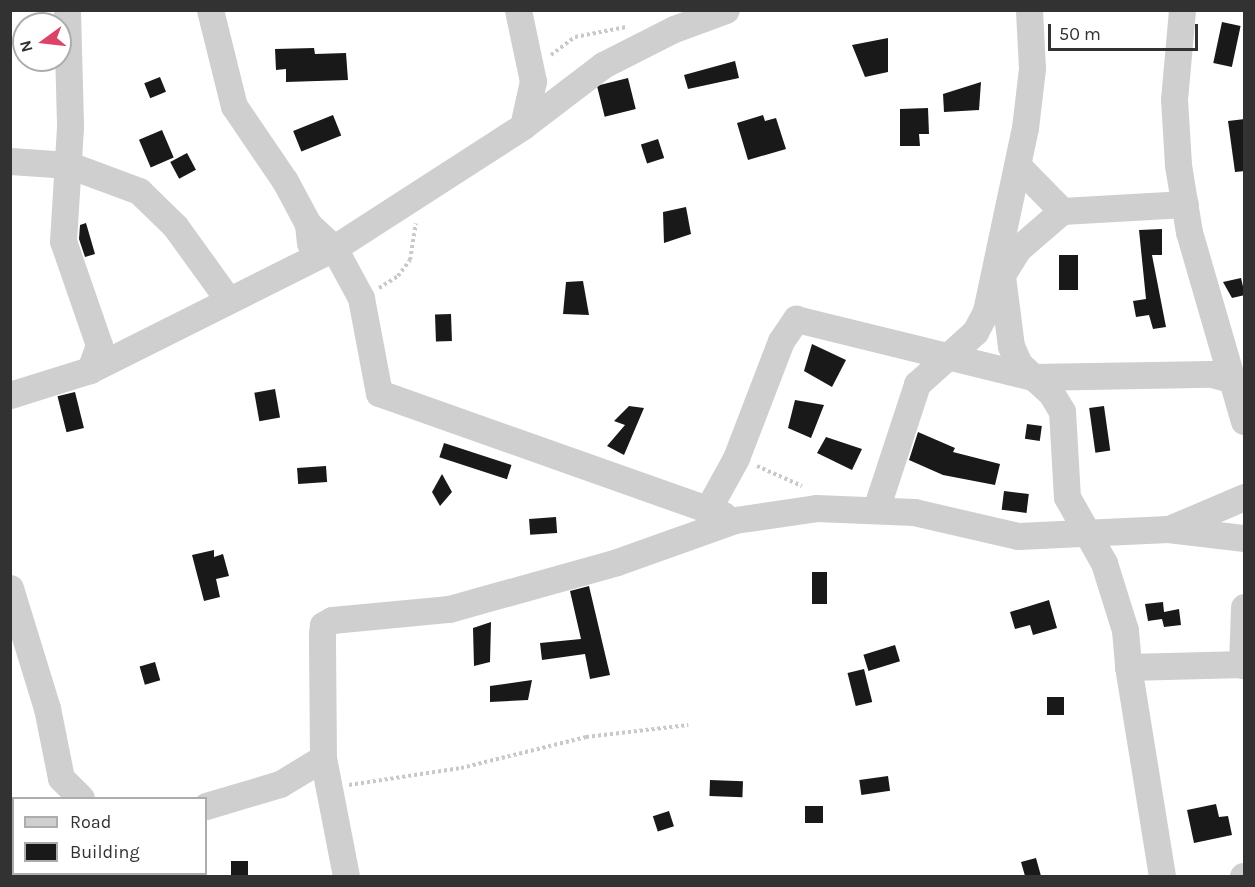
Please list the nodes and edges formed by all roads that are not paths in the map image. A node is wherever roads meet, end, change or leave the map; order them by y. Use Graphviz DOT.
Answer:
graph roads {
  1 [pos="67,10"];
  2 [pos="210,10"];
  3 [pos="518,10"];
  4 [pos="726,10"];
  5 [pos="1029,10"];
  6 [pos="1182,10"];
  7 [pos="523,126"];
  8 [pos="10,162"];
  9 [pos="69,165"];
  10 [pos="1018,166"];
  11 [pos="1185,204"];
  12 [pos="1062,211"];
  13 [pos="308,224"];
  14 [pos="334,248"];
  15 [pos="309,261"];
  16 [pos="996,283"];
  17 [pos="227,298"];
  18 [pos="943,356"];
  19 [pos="90,370"];
  20 [pos="1032,377"];
  21 [pos="1240,385"];
  22 [pos="10,395"];
  23 [pos="1245,421"];
  24 [pos="1245,497"];
  25 [pos="708,509"];
  26 [pos="876,509"];
  27 [pos="735,520"];
  28 [pos="1168,529"];
  29 [pos="1087,532"];
  30 [pos="1245,538"];
  31 [pos="10,588"];
  32 [pos="1245,607"];
  33 [pos="1243,665"];
  34 [pos="1128,667"];
  35 [pos="323,758"];
  36 [pos="55,788"];
  37 [pos="78,797"];
  38 [pos="207,806"];
  39 [pos="346,876"];
  40 [pos="1162,876"];
  1 -- 9 [label="street"];
  2 -- 13 [label="street"];
  3 -- 7 [label="street"];
  4 -- 7 [label="street"];
  5 -- 10 [label="street"];
  6 -- 11 [label="street"];
  7 -- 14 [label="street"];
  8 -- 9 [label="street"];
  9 -- 17 [label="street"];
  9 -- 19 [label="street"];
  10 -- 12 [label="street"];
  10 -- 16 [label="street"];
  11 -- 12 [label="street"];
  11 -- 21 [label="street"];
  12 -- 16 [label="street"];
  13 -- 14 [label="street"];
  13 -- 15 [label="street"];
  14 -- 15 [label="street"];
  14 -- 25 [label="street"];
  15 -- 17 [label="street"];
  16 -- 18 [label="street"];
  16 -- 20 [label="street"];
  17 -- 19 [label="street"];
  18 -- 20 [label="street"];
  18 -- 25 [label="street"];
  18 -- 26 [label="street"];
  19 -- 22 [label="street"];
  20 -- 21 [label="street"];
  20 -- 29 [label="street"];
  21 -- 23 [label="street"];
  24 -- 28 [label="street"];
  25 -- 27 [label="street"];
  26 -- 27 [label="street"];
  26 -- 29 [label="street"];
  27 -- 35 [label="street"];
  28 -- 29 [label="street"];
  28 -- 30 [label="street"];
  29 -- 34 [label="street"];
  31 -- 36 [label="street"];
  32 -- 33 [label="street"];
  33 -- 34 [label="street"];
  34 -- 40 [label="street"];
  35 -- 38 [label="street"];
  35 -- 39 [label="street"];
  36 -- 37 [label="street"];
}
